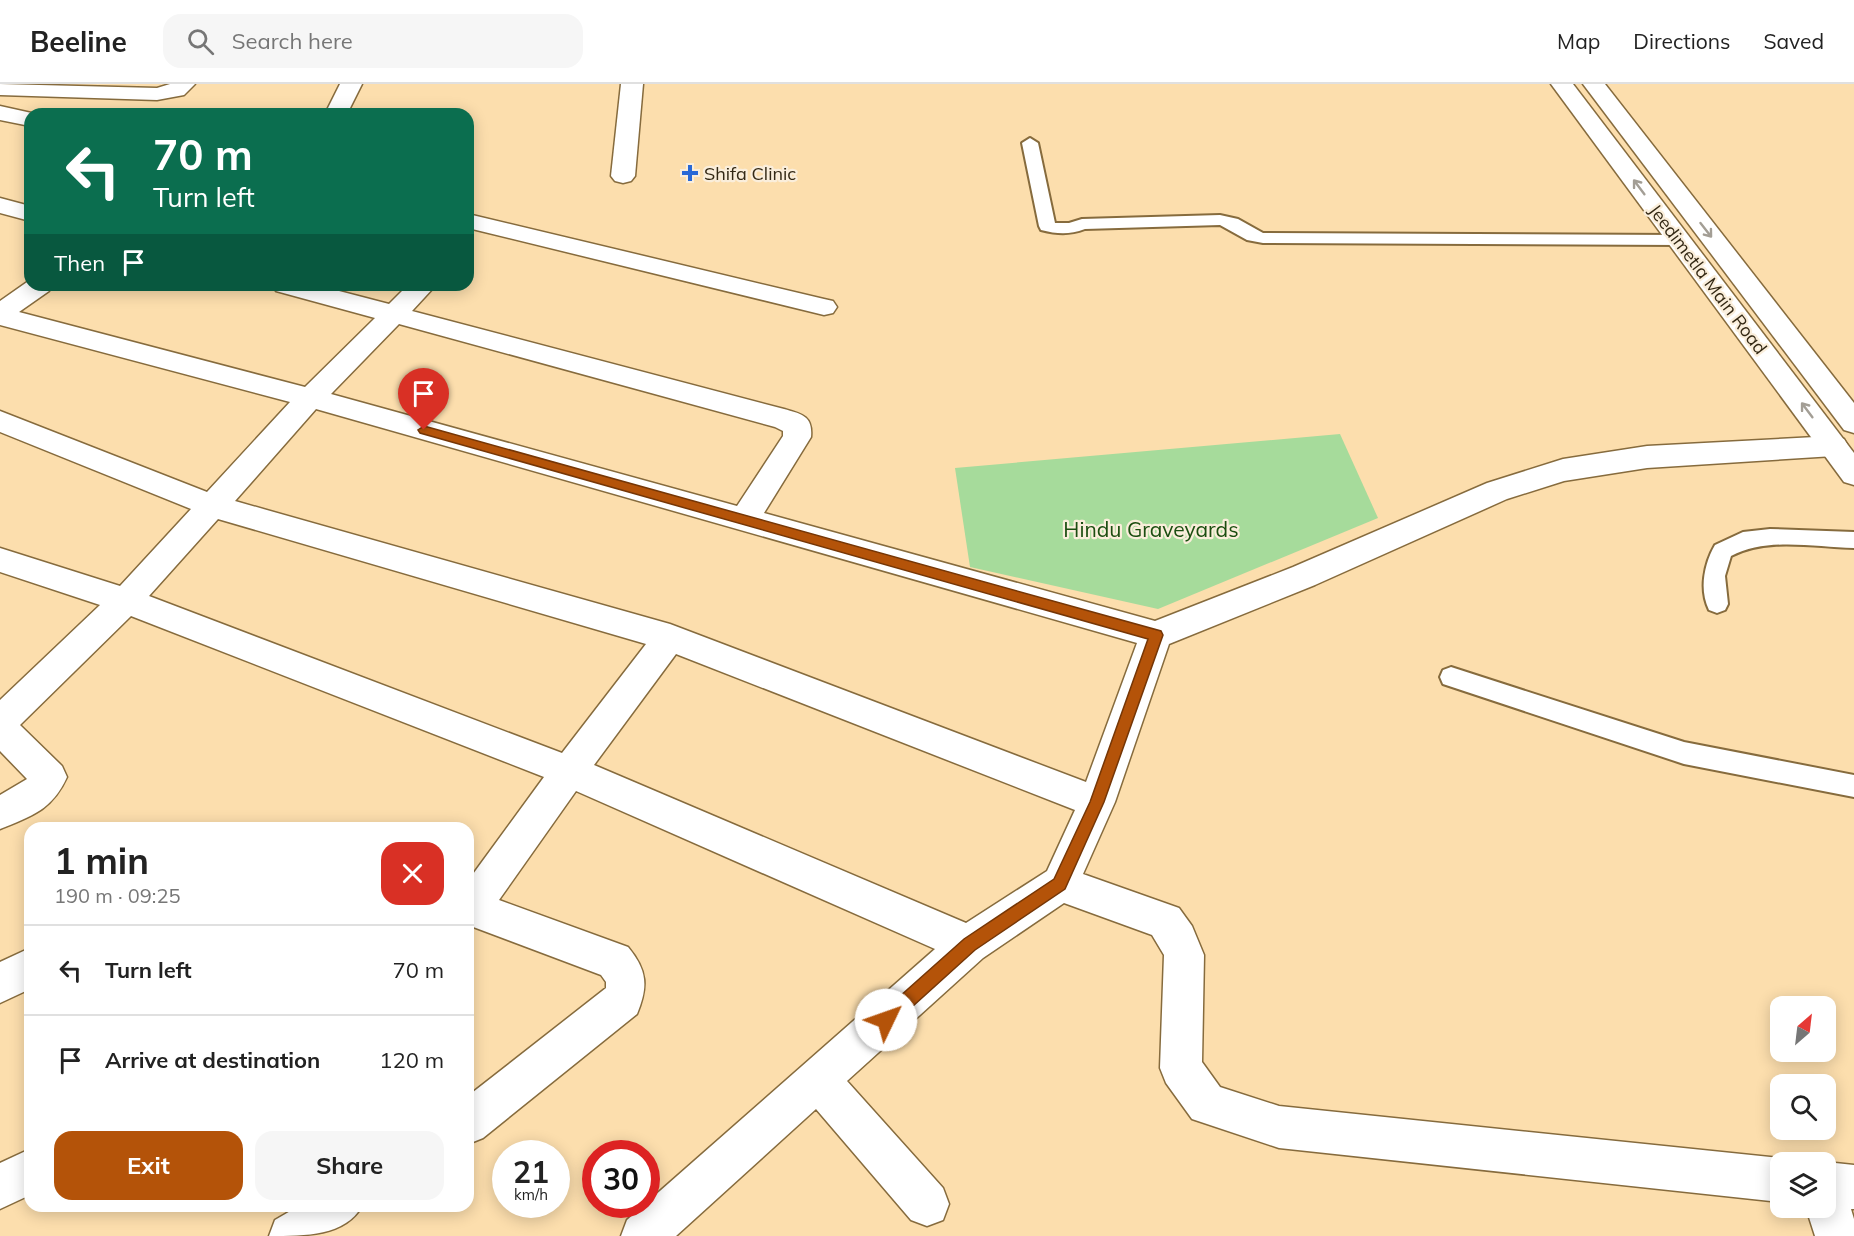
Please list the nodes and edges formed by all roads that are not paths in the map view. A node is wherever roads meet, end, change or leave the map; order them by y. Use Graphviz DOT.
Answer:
graph roads {
  1 [pos="184,84"];
  2 [pos="351,84"];
  3 [pos="632,84"];
  4 [pos="1562,84"];
  5 [pos="1594,84"];
  6 [pos="0,89"];
  7 [pos="339,108"];
  8 [pos="0,113"];
  9 [pos="24,118"];
  10 [pos="1030,142"];
  11 [pos="623,176"];
  12 [pos="0,205"];
  13 [pos="24,212"];
  14 [pos="474,229"];
  15 [pos="1680,240"];
  16 [pos="32,291"];
  17 [pos="307,291"];
  18 [pos="417,291"];
  19 [pos="824,307"];
  20 [pos="0,314"];
  21 [pos="393,315"];
  22 [pos="310,398"];
  23 [pos="0,421"];
  24 [pos="1854,423"];
  25 [pos="1834,446"];
  26 [pos="1854,474"];
  27 [pos="213,506"];
  28 [pos="744,520"];
  29 [pos="1854,540"];
  30 [pos="0,560"];
  31 [pos="126,601"];
  32 [pos="1717,604"];
  33 [pos="1156,635"];
  34 [pos="670,637"];
  35 [pos="1451,677"];
  36 [pos="0,728"];
  37 [pos="569,771"];
  38 [pos="1854,786"];
  39 [pos="1097,802"];
  40 [pos="0,812"];
  41 [pos="1060,884"];
  42 [pos="474,904"];
  43 [pos="474,909"];
  44 [pos="969,944"];
  45 [pos="24,971"];
  46 [pos="0,983"];
  47 [pos="819,1080"];
  48 [pos="474,1118"];
  49 [pos="24,1174"];
  50 [pos="1770,1179"];
  51 [pos="1836,1185"];
  52 [pos="0,1187"];
  53 [pos="1854,1187"];
  54 [pos="927,1204"];
  55 [pos="330,1212"];
  56 [pos="1832,1218"];
  57 [pos="291,1236"];
  58 [pos="642,1236"];
  59 [pos="1838,1236"];
  1 -- 6 [label="street"];
  2 -- 7 [label="street"];
  3 -- 11 [label="street"];
  15 -- 4 [label="street, Jeedimetla Main Road, one-way"];
  5 -- 24 [label="street, Jeedimetla Main Road, one-way"];
  8 -- 9 [label="street"];
  10 -- 15 [label="lane"];
  12 -- 13 [label="street"];
  14 -- 19 [label="street"];
  25 -- 15 [label="street, Jeedimetla Main Road, one-way"];
  16 -- 20 [label="street"];
  17 -- 21 [label="street"];
  18 -- 21 [label="street"];
  20 -- 22 [label="street"];
  21 -- 22 [label="street"];
  21 -- 28 [label="street"];
  22 -- 27 [label="street"];
  22 -- 28 [label="street"];
  23 -- 27 [label="street"];
  25 -- 26 [label="street, Jeedimetla Main Road"];
  25 -- 33 [label="street"];
  27 -- 31 [label="street"];
  27 -- 34 [label="street"];
  28 -- 33 [label="street"];
  29 -- 32 [label="lane"];
  30 -- 31 [label="street"];
  31 -- 36 [label="street"];
  31 -- 37 [label="street"];
  33 -- 39 [label="street"];
  34 -- 37 [label="street"];
  34 -- 39 [label="street"];
  35 -- 38 [label="lane"];
  36 -- 40 [label="street"];
  37 -- 42 [label="street"];
  37 -- 44 [label="street"];
  39 -- 41 [label="street"];
  41 -- 44 [label="street"];
  41 -- 50 [label="street"];
  43 -- 48 [label="street"];
  44 -- 47 [label="street"];
  45 -- 46 [label="street"];
  47 -- 54 [label="street"];
  47 -- 58 [label="street"];
  49 -- 52 [label="street"];
  51 -- 53 [label="street"];
  55 -- 57 [label="street"];
  56 -- 59 [label="street"];
}
